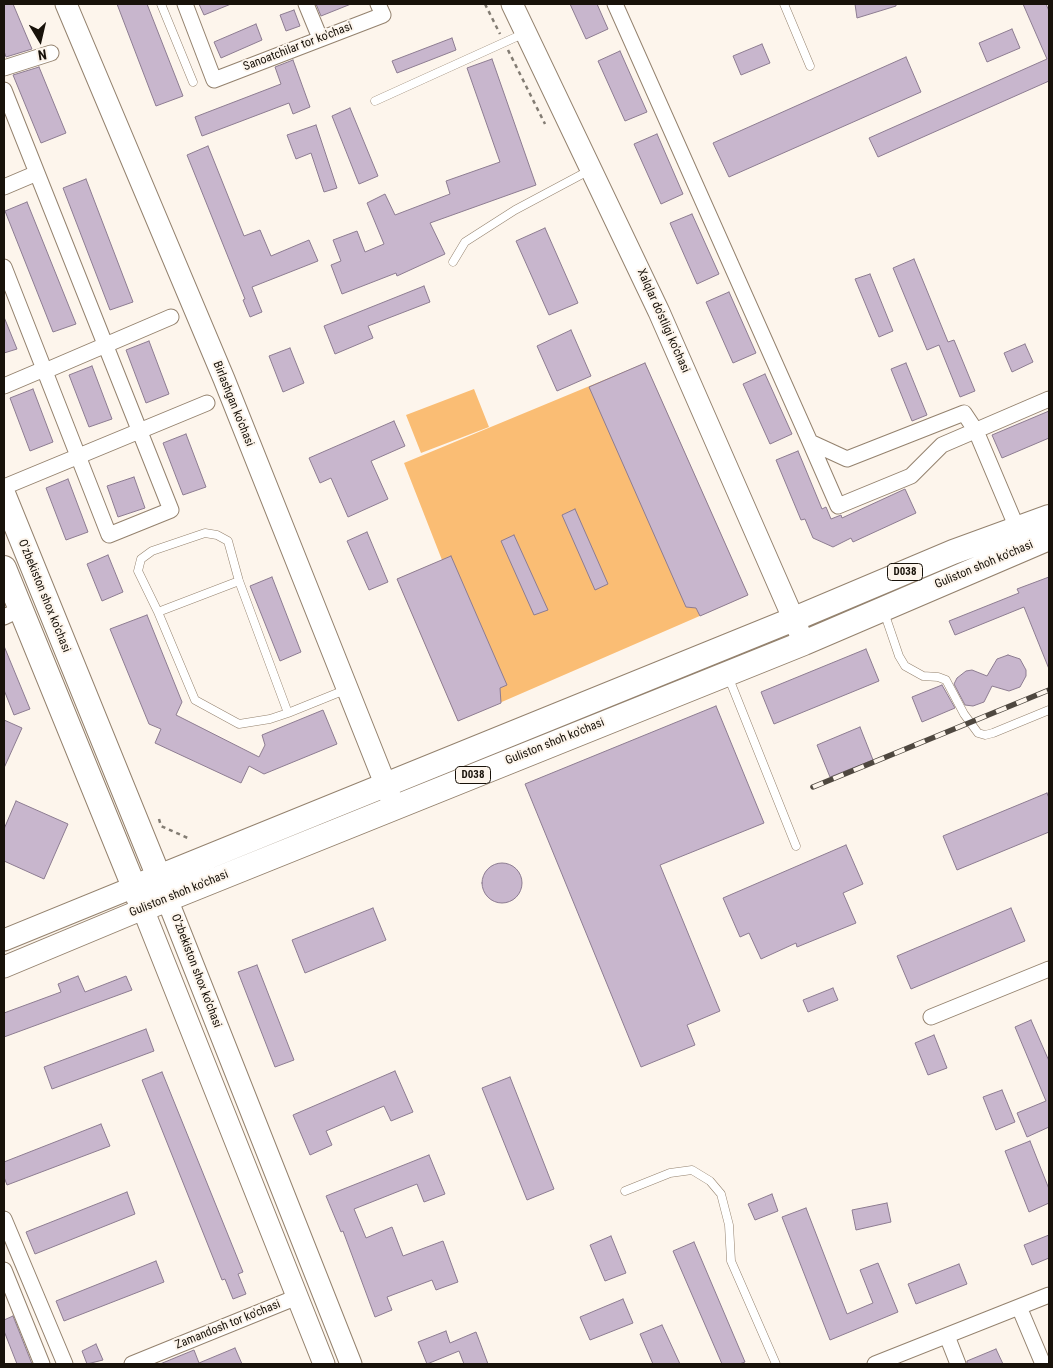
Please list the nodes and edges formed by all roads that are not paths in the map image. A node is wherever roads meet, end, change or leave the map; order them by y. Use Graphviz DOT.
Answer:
graph roads {
  1 [pos="66,4"];
  2 [pos="161,4"];
  3 [pos="185,4"];
  4 [pos="306,4"];
  5 [pos="512,4"];
  6 [pos="615,4"];
  7 [pos="784,4"];
  8 [pos="381,10"];
  9 [pos="526,33"];
  10 [pos="320,38"];
  11 [pos="50,53"];
  12 [pos="810,66"];
  13 [pos="4,68"];
  14 [pos="193,82"];
  15 [pos="4,90"];
  16 [pos="375,101"];
  17 [pos="592,169"];
  18 [pos="37,173"];
  19 [pos="4,187"];
  20 [pos="454,262"];
  21 [pos="4,267"];
  22 [pos="171,317"];
  23 [pos="105,345"];
  24 [pos="44,370"];
  25 [pos="4,386"];
  26 [pos="1049,399"];
  27 [pos="208,403"];
  28 [pos="140,431"];
  29 [pos="976,432"];
  30 [pos="810,442"];
  31 [pos="78,456"];
  32 [pos="4,487"];
  33 [pos="4,496"];
  34 [pos="1049,517"];
  35 [pos="1017,528"];
  36 [pos="1049,538"];
  37 [pos="4,568"];
  38 [pos="239,581"];
  39 [pos="882,608"];
  40 [pos="158,612"];
  41 [pos="12,613"];
  42 [pos="794,620"];
  43 [pos="804,643"];
  44 [pos="727,674"];
  45 [pos="347,690"];
  46 [pos="1049,710"];
  47 [pos="288,713"];
  48 [pos="385,785"];
  49 [pos="394,806"];
  50 [pos="142,840"];
  51 [pos="796,846"];
  52 [pos="118,849"];
  53 [pos="158,877"];
  54 [pos="134,887"];
  55 [pos="168,898"];
  56 [pos="143,909"];
  57 [pos="4,940"];
  58 [pos="183,941"];
  59 [pos="160,950"];
  60 [pos="4,967"];
  61 [pos="1049,969"];
  62 [pos="931,1017"];
  63 [pos="626,1191"];
  64 [pos="4,1219"];
  65 [pos="4,1270"];
  66 [pos="1049,1295"];
  67 [pos="297,1297"];
  68 [pos="1018,1308"];
  69 [pos="947,1336"];
  70 [pos="42,1364"];
  71 [pos="65,1364"];
  72 [pos="132,1364"];
  73 [pos="324,1364"];
  74 [pos="351,1364"];
  75 [pos="776,1364"];
  76 [pos="875,1364"];
  77 [pos="958,1364"];
  78 [pos="1043,1364"];
  1 -- 45 [label="street, Birlashgan ko'chasi"];
  2 -- 14 [label="lane"];
  3 -- 10 [label="street, Sanoatchilar tor ko'chasi"];
  4 -- 10 [label="street"];
  5 -- 9 [label="street, Xalqlar do'stligi ko'chasi"];
  6 -- 30 [label="street"];
  7 -- 12 [label="lane"];
  8 -- 10 [label="street, Sanoatchilar tor ko'chasi"];
  9 -- 16 [label="lane"];
  9 -- 17 [label="street, Xalqlar do'stligi ko'chasi"];
  11 -- 13 [label="street"];
  15 -- 18 [label="street"];
  17 -- 20 [label="lane"];
  17 -- 42 [label="street, Xalqlar do'stligi ko'chasi"];
  18 -- 19 [label="street"];
  18 -- 23 [label="street"];
  21 -- 24 [label="street"];
  22 -- 23 [label="street"];
  23 -- 24 [label="street"];
  23 -- 28 [label="street"];
  24 -- 25 [label="street"];
  24 -- 31 [label="street"];
  26 -- 29 [label="street"];
  27 -- 28 [label="street"];
  28 -- 31 [label="street"];
  28 -- 31 [label="street"];
  29 -- 30 [label="street"];
  29 -- 30 [label="street"];
  29 -- 35 [label="street"];
  31 -- 32 [label="street"];
  33 -- 50 [label="main road, O'zbekiston shox ko'chasi"];
  34 -- 35 [label="main road, Guliston shoh ko'chasi / D038"];
  35 -- 42 [label="main road, Guliston shoh ko'chasi / D038"];
  36 -- 39 [label="main road, Guliston shoh ko'chasi / D038"];
  37 -- 41 [label="main road, O'zbekiston shox ko'chasi"];
  38 -- 40 [label="lane"];
  38 -- 40 [label="lane"];
  38 -- 47 [label="lane"];
  39 -- 43 [label="main road, Guliston shoh ko'chasi / D038"];
  39 -- 46 [label="lane"];
  40 -- 47 [label="lane"];
  41 -- 52 [label="main road, O'zbekiston shox ko'chasi"];
  42 -- 43 [label="street, Xalqlar do'stligi ko'chasi"];
  42 -- 48 [label="main road, Guliston shoh ko'chasi / D038"];
  43 -- 44 [label="main road, Guliston shoh ko'chasi / D038"];
  44 -- 49 [label="main road, Guliston shoh ko'chasi / D038"];
  44 -- 51 [label="lane"];
  45 -- 47 [label="lane"];
  45 -- 48 [label="street, Birlashgan ko'chasi"];
  48 -- 49 [label="street, Birlashgan ko'chasi"];
  48 -- 53 [label="main road, Guliston shoh ko'chasi / D038"];
  49 -- 55 [label="main road, Guliston shoh ko'chasi / D038"];
  50 -- 52 [label="main road"];
  50 -- 53 [label="main road, O'zbekiston shox ko'chasi"];
  52 -- 54 [label="main road, O'zbekiston shox ko'chasi"];
  53 -- 54 [label="main road, Guliston shoh ko'chasi / D038"];
  53 -- 55 [label="main road, O'zbekiston shox ko'chasi"];
  54 -- 56 [label="main road, O'zbekiston shox ko'chasi"];
  54 -- 57 [label="street, Guliston shoh ko'chasi"];
  55 -- 56 [label="main road, Guliston shoh ko'chasi / D038"];
  55 -- 58 [label="street, O'zbekiston shox ko'chasi"];
  56 -- 59 [label="street, O'zbekiston shox ko'chasi"];
  56 -- 60 [label="street, Guliston shoh ko'chasi"];
  58 -- 59 [label="street"];
  58 -- 74 [label="street, O'zbekiston shox ko'chasi"];
  59 -- 67 [label="street, O'zbekiston shox ko'chasi"];
  61 -- 62 [label="street"];
  63 -- 75 [label="lane"];
  64 -- 71 [label="street"];
  65 -- 70 [label="street"];
  66 -- 68 [label="street"];
  67 -- 72 [label="street, Zamandosh tor ko'chasi"];
  67 -- 73 [label="street, O'zbekiston shox ko'chasi"];
  68 -- 69 [label="street"];
  68 -- 78 [label="street"];
  69 -- 76 [label="street"];
  69 -- 77 [label="street"];
}
